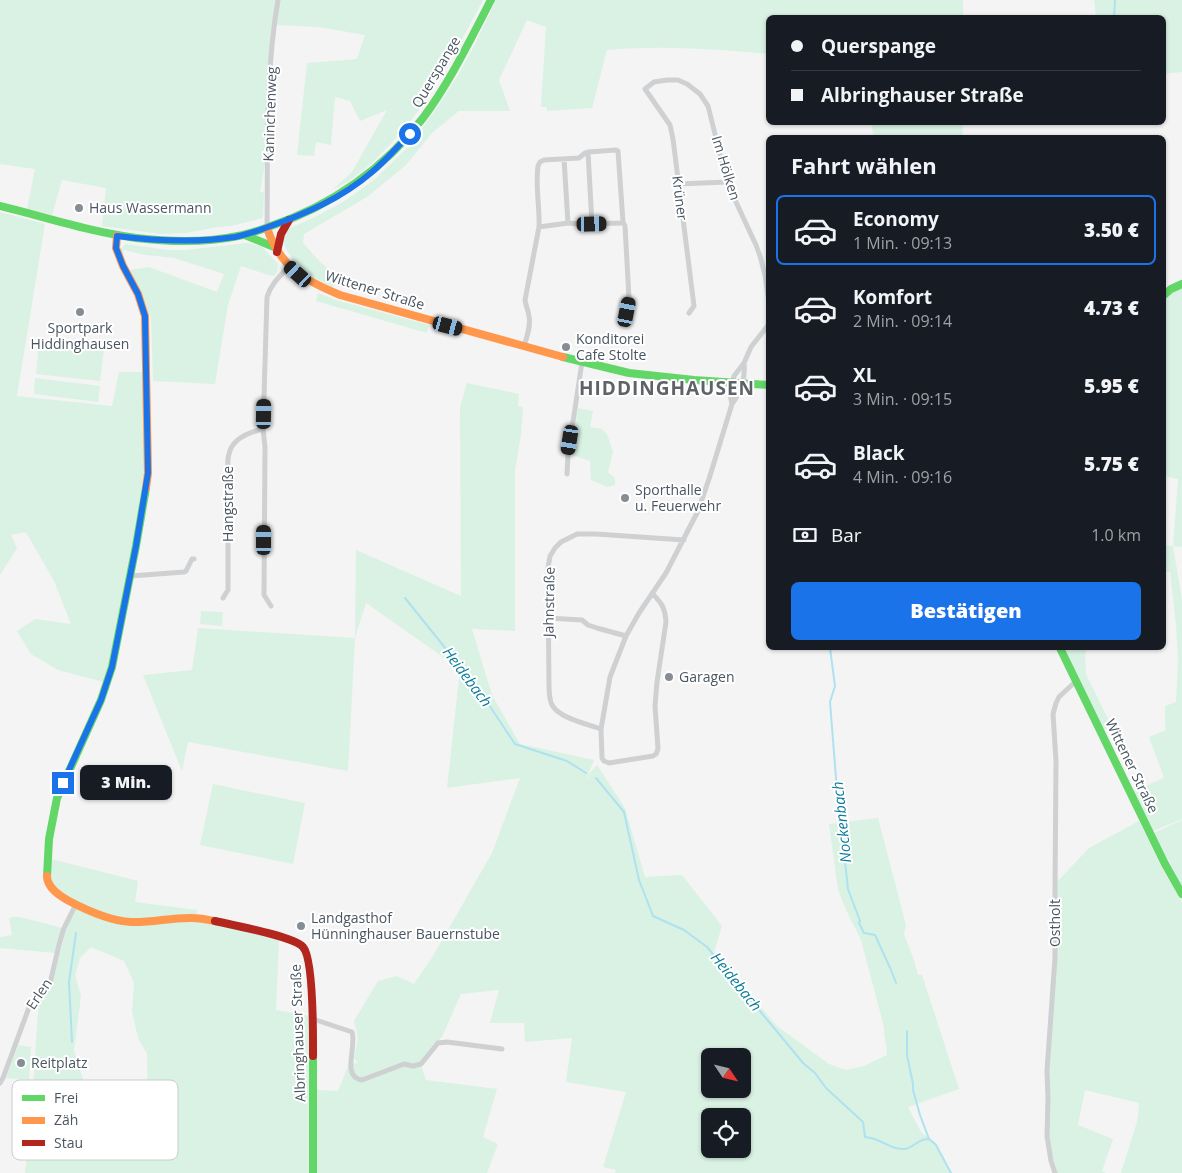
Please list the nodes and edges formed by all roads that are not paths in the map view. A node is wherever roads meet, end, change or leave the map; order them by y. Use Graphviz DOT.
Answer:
graph roads {
  1 [pos="278,0"];
  2 [pos="491,0"];
  3 [pos="645,89"];
  4 [pos="588,152"];
  5 [pos="564,159"];
  6 [pos="728,182"];
  7 [pos="678,184"];
  8 [pos="0,206"];
  9 [pos="289,220"];
  10 [pos="623,222"];
  11 [pos="568,223"];
  12 [pos="592,224"];
  13 [pos="539,227"];
  14 [pos="267,228"];
  15 [pos="245,235"];
  16 [pos="117,236"];
  17 [pos="275,249"];
  18 [pos="289,266"];
  19 [pos="766,282"];
  20 [pos="1182,284"];
  21 [pos="1166,293"];
  22 [pos="627,312"];
  23 [pos="689,313"];
  24 [pos="766,328"];
  25 [pos="524,346"];
  26 [pos="582,362"];
  27 [pos="744,363"];
  28 [pos="732,382"];
  29 [pos="742,383"];
  30 [pos="766,385"];
  31 [pos="732,404"];
  32 [pos="263,428"];
  33 [pos="567,474"];
  34 [pos="684,540"];
  35 [pos="194,559"];
  36 [pos="130,576"];
  37 [pos="652,593"];
  38 [pos="223,598"];
  39 [pos="271,606"];
  40 [pos="548,618"];
  41 [pos="626,636"];
  42 [pos="1061,650"];
  43 [pos="1076,681"];
  44 [pos="601,729"];
  45 [pos="1182,894"];
  46 [pos="76,904"];
  47 [pos="313,1020"];
  48 [pos="502,1049"];
  49 [pos="0,1083"];
  50 [pos="313,1173"];
  51 [pos="1055,1173"];
  1 -- 14 [label="street, Kaninchenweg"];
  2 -- 9 [label="main road, Querspange"];
  3 -- 6 [label="street, Im Hölken"];
  3 -- 7 [label="street, Krüner"];
  4 -- 5 [label="street"];
  4 -- 10 [label="street"];
  4 -- 12 [label="street"];
  5 -- 11 [label="street"];
  5 -- 13 [label="street"];
  6 -- 7 [label="street"];
  6 -- 19 [label="street, Im Hölken"];
  7 -- 23 [label="street, Krüner"];
  8 -- 16 [label="main road"];
  9 -- 14 [label="main road, Querspange"];
  9 -- 17 [label="main road"];
  10 -- 12 [label="street"];
  10 -- 22 [label="street"];
  11 -- 12 [label="street"];
  11 -- 13 [label="street"];
  13 -- 25 [label="street"];
  14 -- 15 [label="main road"];
  14 -- 17 [label="main road, Wittener Straße"];
  15 -- 16 [label="main road"];
  15 -- 17 [label="main road"];
  16 -- 36 [label="main road, Albringhauser Straße"];
  17 -- 18 [label="main road, Wittener Straße"];
  18 -- 25 [label="main road, Wittener Straße"];
  18 -- 32 [label="street"];
  20 -- 21 [label="main road"];
  24 -- 27 [label="street"];
  25 -- 26 [label="main road, Wittener Straße"];
  26 -- 28 [label="main road, Wittener Straße"];
  26 -- 33 [label="street"];
  27 -- 28 [label="street"];
  27 -- 29 [label="street"];
  28 -- 29 [label="main road, Wittener Straße"];
  28 -- 31 [label="street"];
  29 -- 30 [label="main road, Wittener Straße"];
  29 -- 31 [label="street"];
  31 -- 34 [label="street"];
  32 -- 38 [label="street, Hangstraße"];
  32 -- 39 [label="street"];
  34 -- 37 [label="street"];
  34 -- 40 [label="street, Jahnstraße"];
  35 -- 36 [label="street"];
  36 -- 46 [label="main road, Albringhauser Straße"];
  37 -- 41 [label="street"];
  37 -- 44 [label="street"];
  40 -- 41 [label="street"];
  40 -- 44 [label="street, Jahnstraße"];
  41 -- 44 [label="street"];
  42 -- 43 [label="main road, Wittener Straße"];
  43 -- 45 [label="main road, Wittener Straße"];
  43 -- 51 [label="street, Ostholt"];
  46 -- 47 [label="main road, Albringhauser Straße"];
  46 -- 49 [label="street, Erlen"];
  47 -- 48 [label="street"];
  47 -- 50 [label="main road, Albringhauser Straße"];
}
